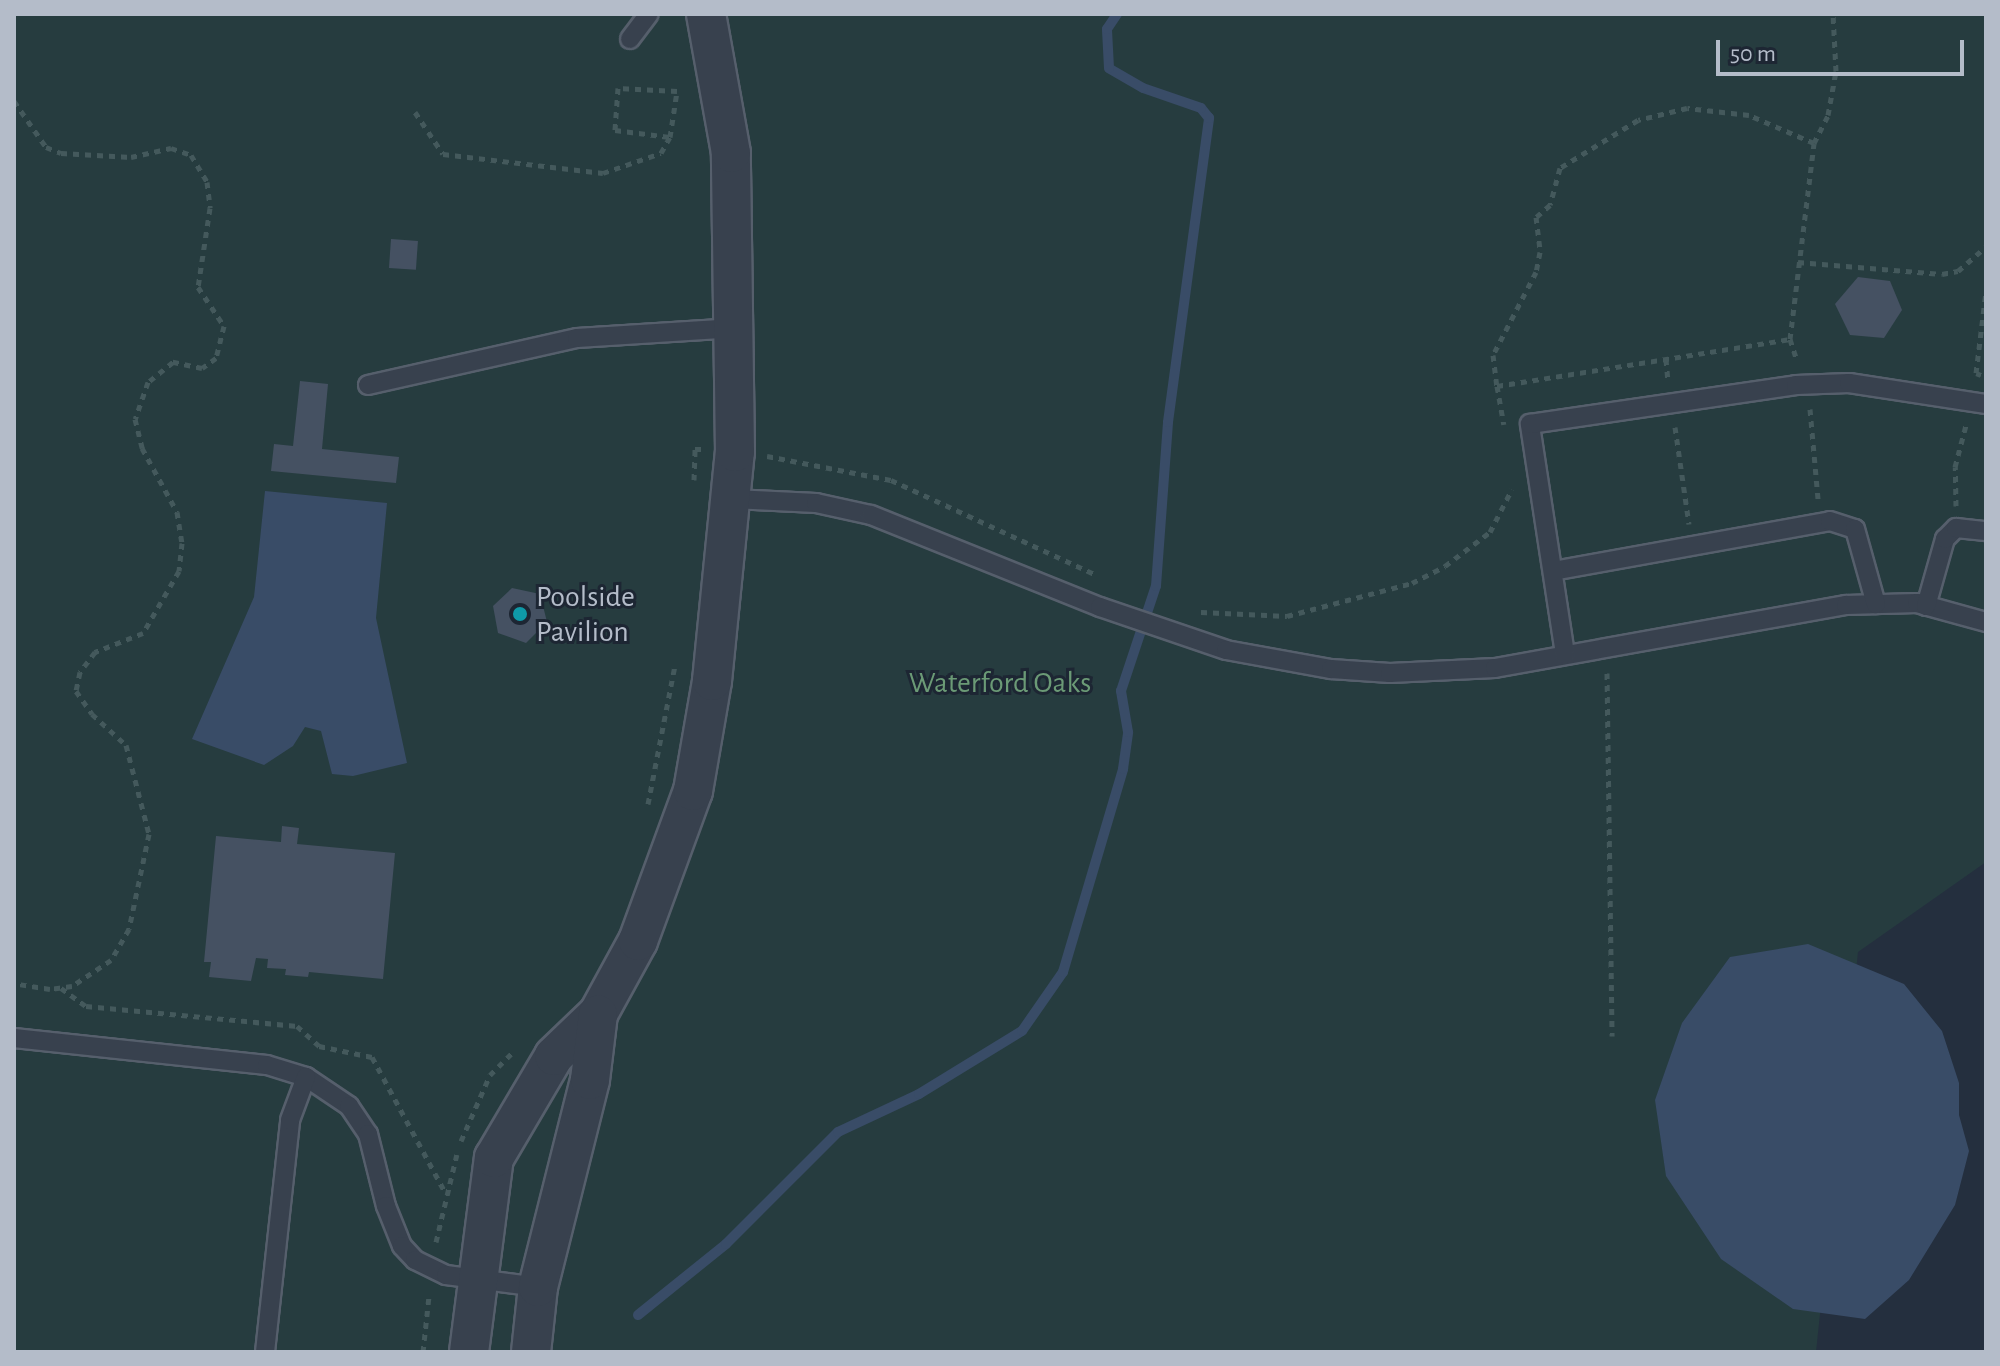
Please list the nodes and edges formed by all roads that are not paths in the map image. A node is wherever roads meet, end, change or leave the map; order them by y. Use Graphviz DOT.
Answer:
graph roads {
  1 [pos="649,14"];
  2 [pos="706,14"];
  3 [pos="630,39"];
  4 [pos="736,328"];
  5 [pos="368,385"];
  6 [pos="1978,402"];
  7 [pos="733,499"];
  8 [pos="1986,531"];
  9 [pos="1553,571"];
  10 [pos="1876,604"];
  11 [pos="1926,606"];
  12 [pos="1986,622"];
  13 [pos="1565,654"];
  14 [pos="598,1014"];
  15 [pos="14,1038"];
  16 [pos="306,1077"];
  17 [pos="477,1282"];
  18 [pos="538,1287"];
  19 [pos="265,1352"];
  20 [pos="469,1352"];
  21 [pos="531,1352"];
  1 -- 3 [label="lane"];
  2 -- 4 [label="street"];
  4 -- 5 [label="lane"];
  4 -- 7 [label="street"];
  6 -- 9 [label="lane"];
  7 -- 13 [label="lane"];
  7 -- 14 [label="street"];
  8 -- 11 [label="lane"];
  9 -- 10 [label="lane"];
  9 -- 13 [label="lane"];
  10 -- 11 [label="lane"];
  10 -- 13 [label="lane"];
  11 -- 12 [label="lane"];
  14 -- 17 [label="street"];
  14 -- 18 [label="street"];
  15 -- 16 [label="lane"];
  16 -- 17 [label="lane"];
  16 -- 19 [label="lane"];
  17 -- 18 [label="lane"];
  17 -- 20 [label="street"];
  18 -- 21 [label="street"];
}
